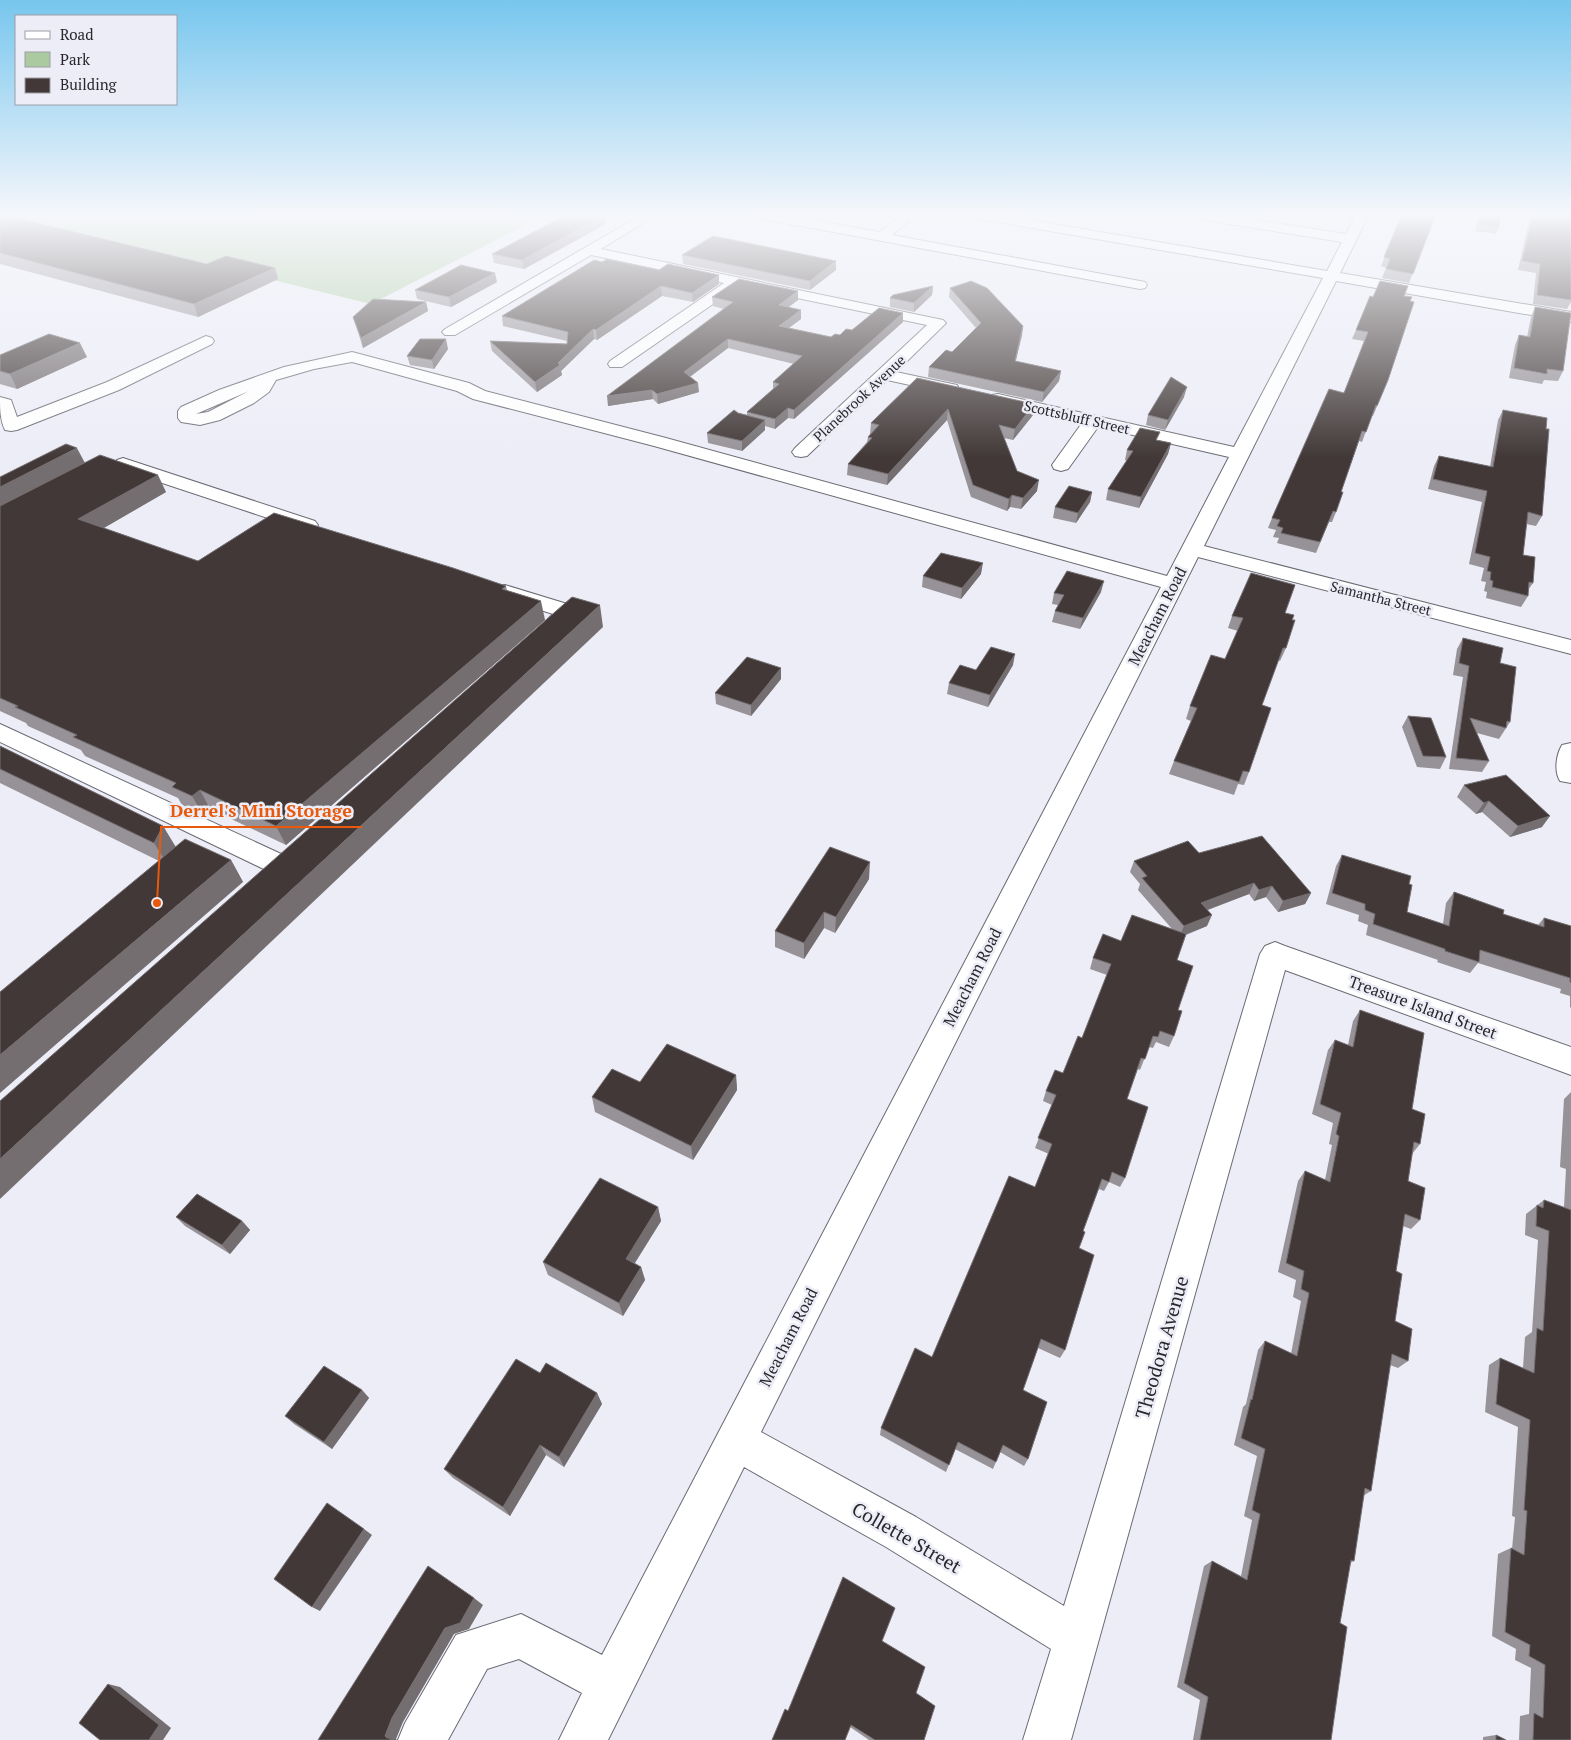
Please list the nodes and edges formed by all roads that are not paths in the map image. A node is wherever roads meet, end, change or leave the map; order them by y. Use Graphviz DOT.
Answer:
graph roads {
  1 [pos="513,295"];
  2 [pos="716,295"];
  3 [pos="805,295"];
  4 [pos="1321,295"];
  5 [pos="1443,295"];
  6 [pos="1571,317"];
  7 [pos="450,332"];
  8 [pos="206,341"];
  9 [pos="616,364"];
  10 [pos="884,374"];
  11 [pos="269,379"];
  12 [pos="0,402"];
  13 [pos="1093,421"];
  14 [pos="801,452"];
  15 [pos="1240,454"];
  16 [pos="104,465"];
  17 [pos="1062,465"];
  18 [pos="327,532"];
  19 [pos="1191,549"];
  20 [pos="485,584"];
  21 [pos="1174,584"];
  22 [pos="532,645"];
  23 [pos="1571,648"];
  24 [pos="0,732"];
  25 [pos="260,886"];
  26 [pos="1275,954"];
  27 [pos="1571,1061"];
  28 [pos="735,1440"];
  29 [pos="1076,1639"];
  30 [pos="611,1684"];
  31 [pos="422,1740"];
  32 [pos="582,1740"];
  33 [pos="1047,1740"];
  1 -- 7 [label="street"];
  2 -- 9 [label="street"];
  3 -- 10 [label="street, Planebrook Avenue"];
  4 -- 15 [label="street, Meacham Road"];
  5 -- 6 [label="street"];
  8 -- 12 [label="street"];
  10 -- 13 [label="street, Scottsbluff Street"];
  10 -- 14 [label="street, Planebrook Avenue"];
  11 -- 21 [label="street"];
  13 -- 15 [label="street, Scottsbluff Street"];
  13 -- 17 [label="street"];
  15 -- 19 [label="street, Meacham Road"];
  16 -- 18 [label="street"];
  19 -- 21 [label="street, Meacham Road"];
  19 -- 23 [label="street, Samantha Street"];
  20 -- 22 [label="street"];
  21 -- 28 [label="street, Meacham Road"];
  24 -- 25 [label="street"];
  26 -- 27 [label="street, Treasure Island Street"];
  26 -- 29 [label="street, Theodora Avenue"];
  28 -- 29 [label="street, Collette Street"];
  28 -- 30 [label="street, Meacham Road"];
  29 -- 33 [label="street, Theodora Avenue"];
  30 -- 31 [label="street"];
  30 -- 32 [label="street, Meacham Road"];
}
